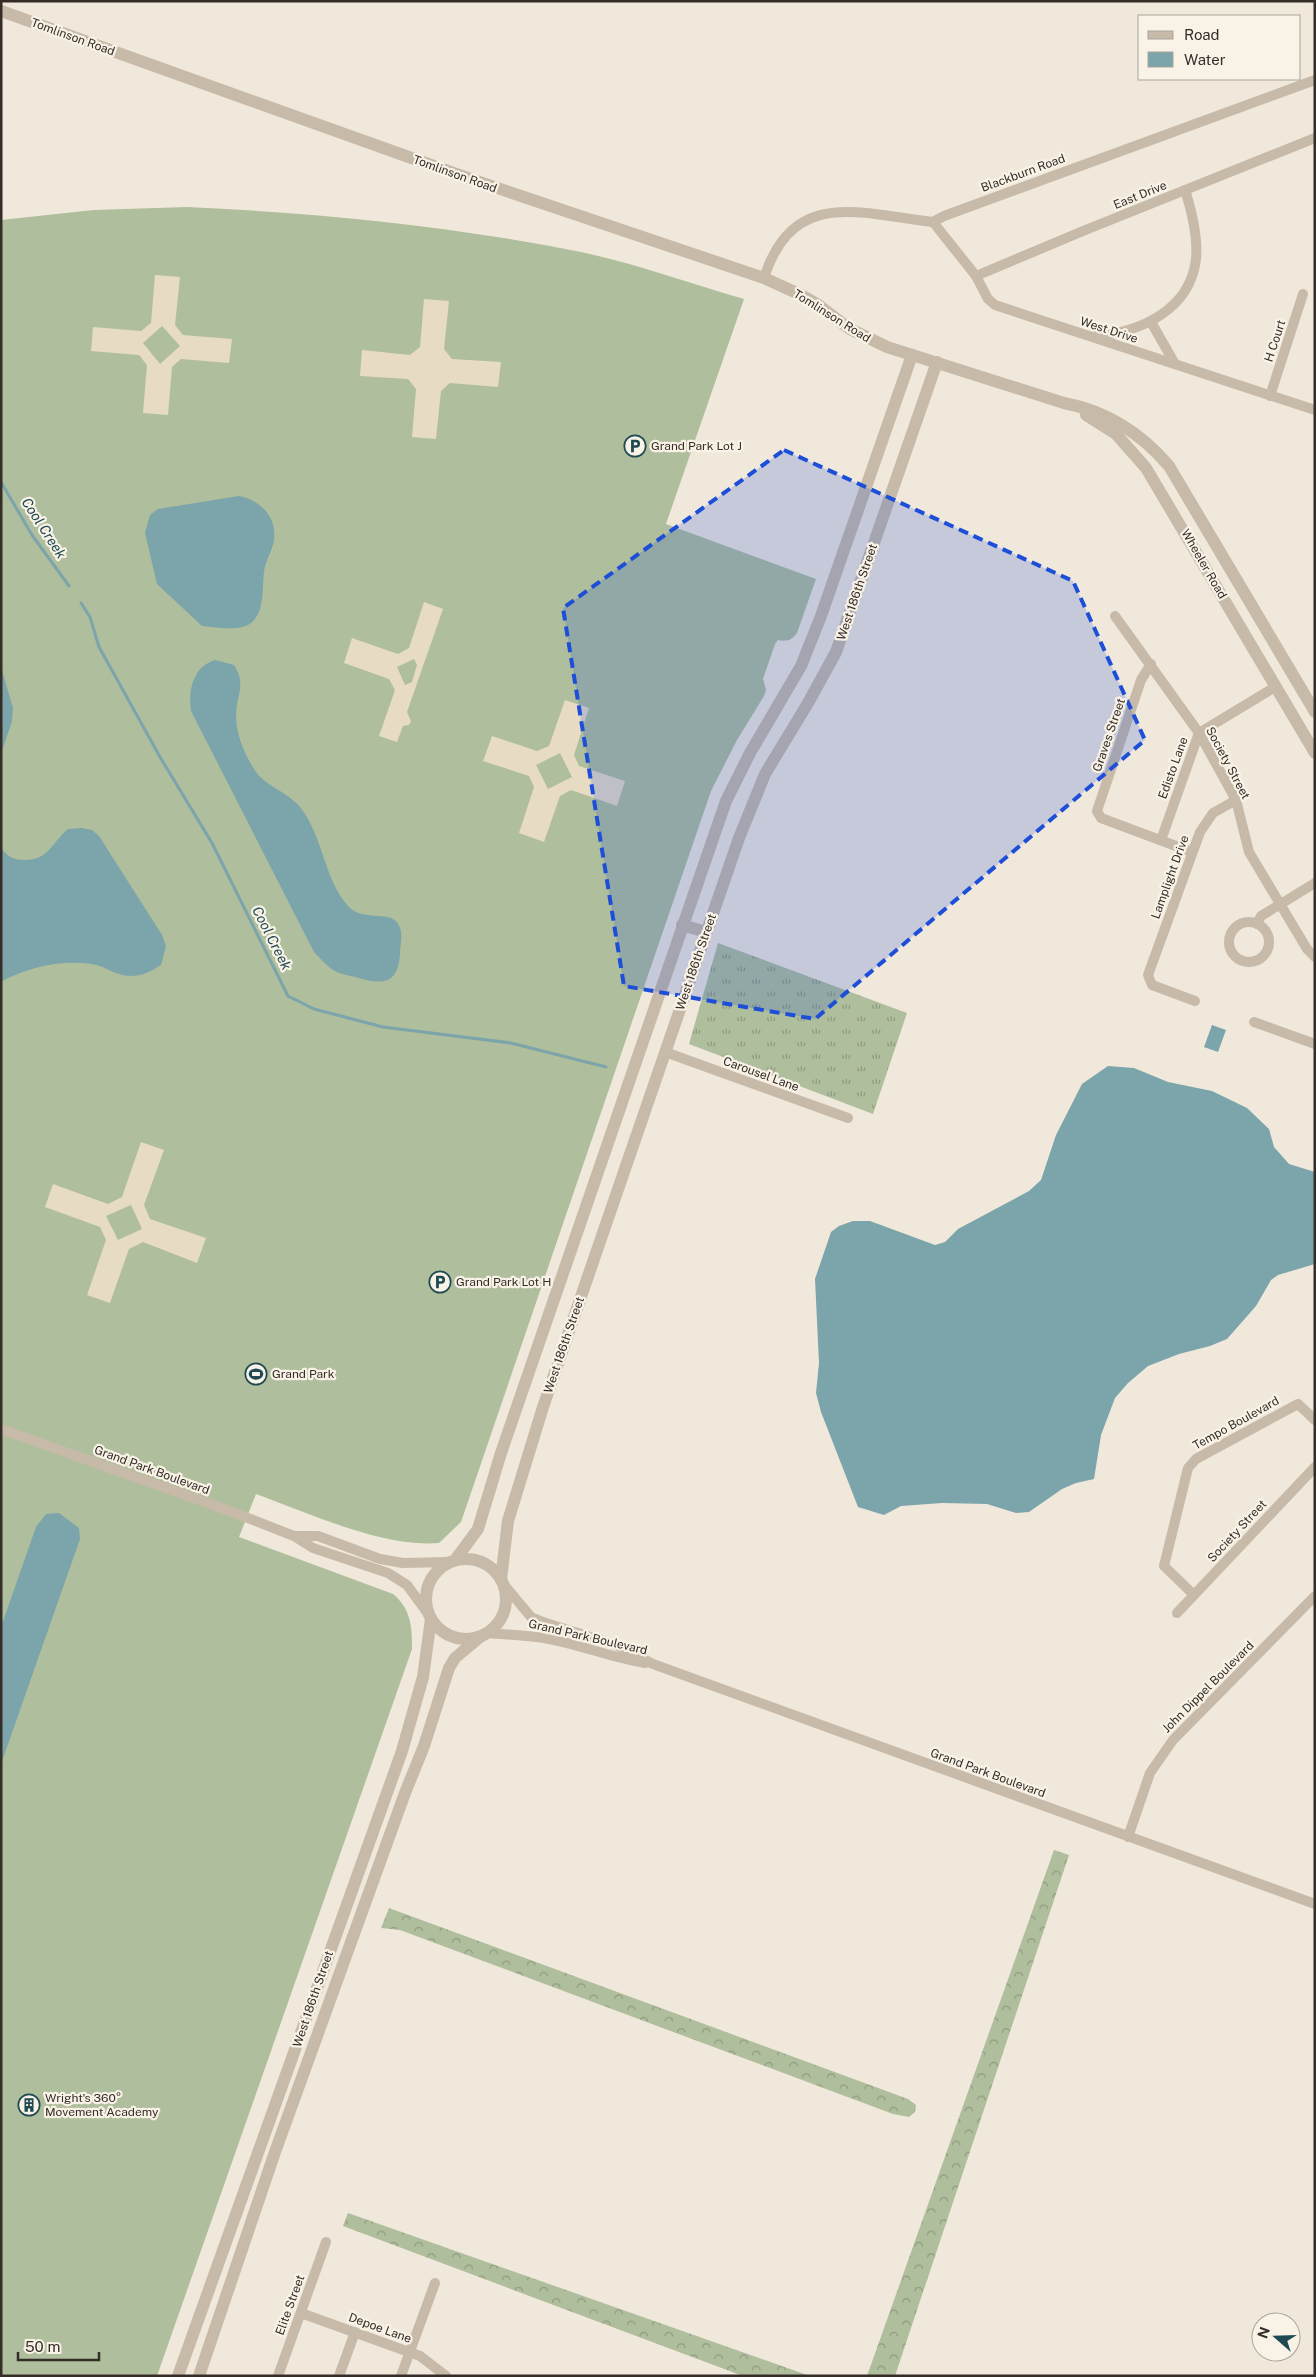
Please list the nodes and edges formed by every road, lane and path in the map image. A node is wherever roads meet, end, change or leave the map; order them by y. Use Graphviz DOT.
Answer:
graph roads {
  1 [pos="1,11"];
  2 [pos="1315,80"];
  3 [pos="1315,138"];
  4 [pos="1185,190"];
  5 [pos="933,222"];
  6 [pos="976,276"];
  7 [pos="764,278"];
  8 [pos="1303,294"];
  9 [pos="1151,322"];
  10 [pos="1089,336"];
  11 [pos="906,353"];
  12 [pos="937,362"];
  13 [pos="1175,364"];
  14 [pos="1270,396"];
  15 [pos="1064,404"];
  16 [pos="1315,410"];
  17 [pos="1115,616"];
  18 [pos="1151,664"];
  19 [pos="1276,687"];
  20 [pos="1315,712"];
  21 [pos="1199,733"];
  22 [pos="1315,753"];
  23 [pos="1236,800"];
  24 [pos="1161,840"];
  25 [pos="1192,852"];
  26 [pos="1315,883"];
  27 [pos="1281,904"];
  28 [pos="1257,924"];
  29 [pos="682,925"];
  30 [pos="706,932"];
  31 [pos="1315,957"];
  32 [pos="1195,1001"];
  33 [pos="1254,1022"];
  34 [pos="1315,1044"];
  35 [pos="665,1052"];
  36 [pos="848,1118"];
  37 [pos="1315,1420"];
  38 [pos="1,1430"];
  39 [pos="1315,1467"];
  40 [pos="294,1536"];
  41 [pos="452,1561"];
  42 [pos="503,1583"];
  43 [pos="1194,1595"];
  44 [pos="1315,1596"];
  45 [pos="1177,1613"];
  46 [pos="430,1617"];
  47 [pos="484,1635"];
  48 [pos="653,1664"];
  49 [pos="1128,1837"];
  50 [pos="1315,1904"];
  51 [pos="326,2242"];
  52 [pos="435,2283"];
  53 [pos="301,2313"];
  54 [pos="355,2332"];
  55 [pos="410,2352"];
  56 [pos="178,2376"];
  57 [pos="199,2376"];
  58 [pos="278,2376"];
  59 [pos="340,2376"];
  60 [pos="402,2376"];
  61 [pos="446,2376"];
  1 -- 7 [label="street, Tomlinson Road"];
  2 -- 5 [label="street, Blackburn Road"];
  3 -- 4 [label="street, East Drive"];
  4 -- 6 [label="street, East Drive"];
  4 -- 9 [label="street"];
  5 -- 6 [label="street, West Drive"];
  5 -- 7 [label="street"];
  6 -- 10 [label="street, West Drive"];
  7 -- 11 [label="street, Tomlinson Road"];
  8 -- 14 [label="street, H Court"];
  9 -- 10 [label="street"];
  9 -- 13 [label="street"];
  10 -- 13 [label="street, West Drive"];
  11 -- 12 [label="street, Wheeler Road"];
  11 -- 29 [label="street, West 186th Street"];
  12 -- 15 [label="street, Wheeler Road"];
  12 -- 30 [label="street, West 186th Street"];
  13 -- 14 [label="street, West Drive"];
  14 -- 16 [label="street, West Drive"];
  15 -- 19 [label="street, Wheeler Road"];
  15 -- 20 [label="street, Wheeler Road"];
  17 -- 18 [label="street, Society Street"];
  18 -- 21 [label="street, Society Street"];
  18 -- 24 [label="street, Graves Street"];
  19 -- 21 [label="street, Edisto Lane"];
  19 -- 22 [label="street, Wheeler Road"];
  21 -- 23 [label="street, Society Street"];
  21 -- 24 [label="street, Edisto Lane"];
  23 -- 25 [label="street, Lamplight Drive"];
  23 -- 27 [label="street, Society Street"];
  24 -- 25 [label="street"];
  25 -- 32 [label="street, Lamplight Drive"];
  26 -- 27 [label="street"];
  27 -- 28 [label="street"];
  27 -- 31 [label="street, Society Street"];
  29 -- 30 [label="street"];
  29 -- 41 [label="street, West 186th Street"];
  30 -- 35 [label="street, West 186th Street"];
  33 -- 34 [label="street"];
  35 -- 36 [label="street, Carousel Lane"];
  35 -- 42 [label="street, West 186th Street"];
  37 -- 43 [label="street, Tempo Boulevard"];
  38 -- 40 [label="street, Grand Park Boulevard"];
  39 -- 43 [label="street, Society Street"];
  40 -- 41 [label="street, Grand Park Boulevard"];
  40 -- 46 [label="street, Grand Park Boulevard"];
  41 -- 42 [label="street"];
  41 -- 46 [label="street"];
  42 -- 47 [label="street"];
  42 -- 48 [label="street, Grand Park Boulevard"];
  43 -- 45 [label="street, Society Street"];
  44 -- 49 [label="street, John Dippel Boulevard"];
  46 -- 47 [label="street"];
  46 -- 56 [label="street, West 186th Street"];
  47 -- 48 [label="street, Grand Park Boulevard"];
  47 -- 57 [label="street, West 186th Street"];
  48 -- 49 [label="street, Grand Park Boulevard"];
  49 -- 50 [label="street, Grand Park Boulevard"];
  51 -- 53 [label="street, Elite Street"];
  52 -- 55 [label="street"];
  53 -- 54 [label="street, Depoe Lane"];
  53 -- 58 [label="street, Elite Street"];
  54 -- 55 [label="street, Depoe Lane"];
  54 -- 59 [label="street"];
  55 -- 60 [label="street"];
  55 -- 61 [label="street, Depoe Lane"];
}
